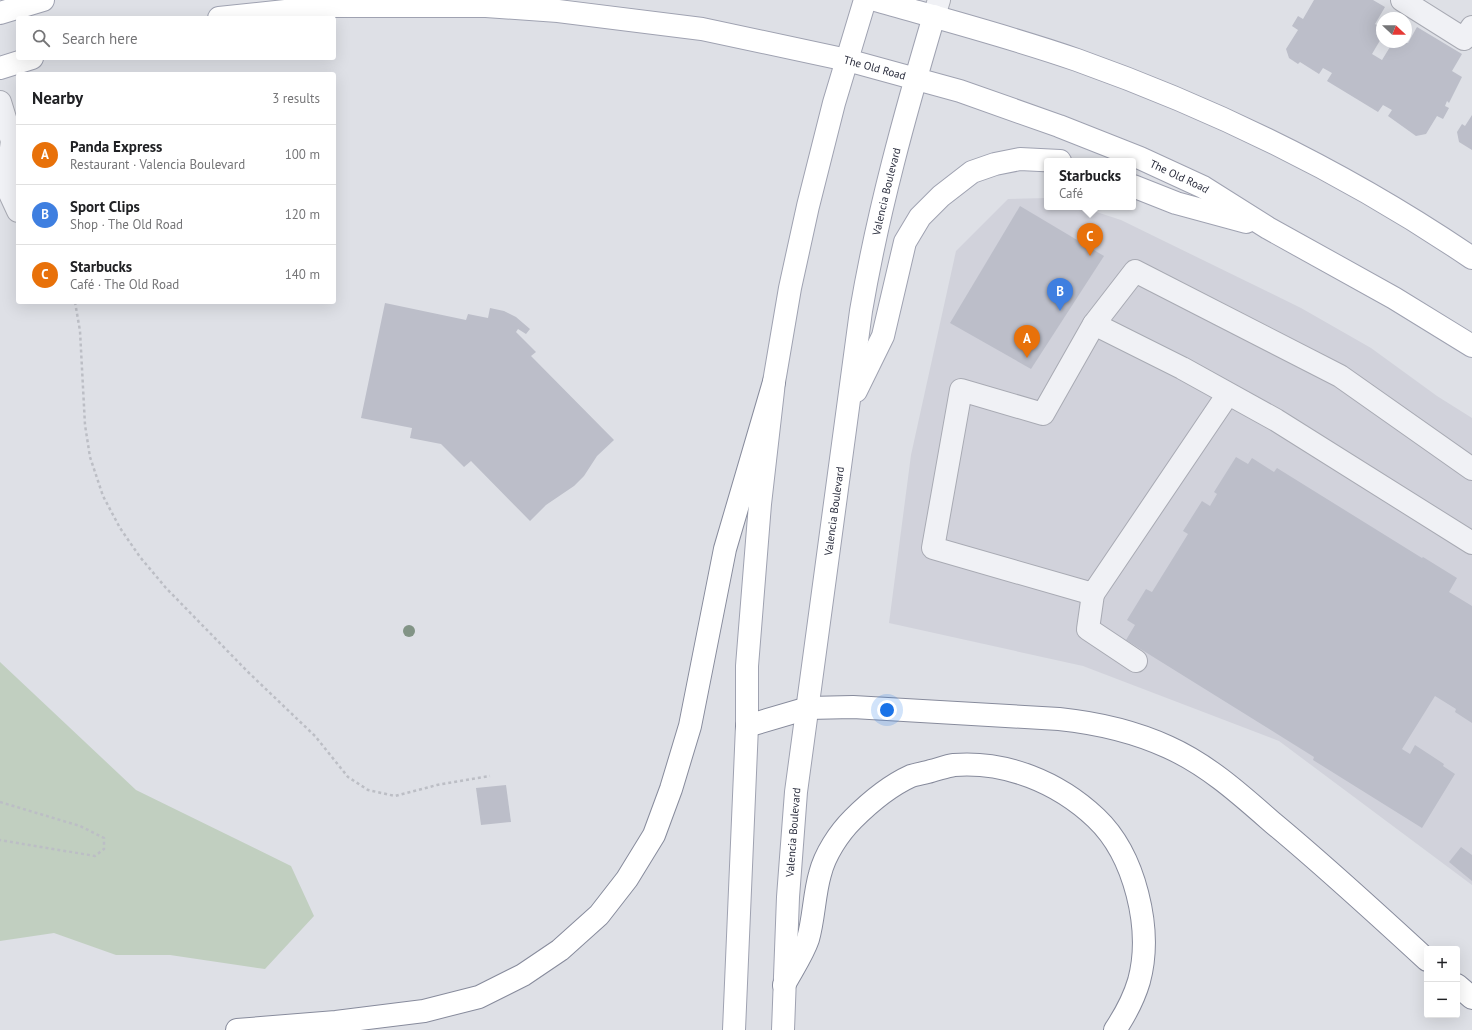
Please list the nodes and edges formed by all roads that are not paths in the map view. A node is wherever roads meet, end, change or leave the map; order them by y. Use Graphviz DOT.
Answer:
graph roads {
  1 [pos="43,0"];
  2 [pos="865,0"];
  3 [pos="875,0"];
  4 [pos="1402,0"];
  5 [pos="936,8"];
  6 [pos="0,13"];
  7 [pos="238,16"];
  8 [pos="1472,27"];
  9 [pos="26,60"];
  10 [pos="847,60"];
  11 [pos="0,68"];
  12 [pos="916,78"];
  13 [pos="0,102"];
  14 [pos="15,144"];
  15 [pos="1044,160"];
  16 [pos="1136,187"];
  17 [pos="16,206"];
  18 [pos="1268,228"];
  19 [pos="1472,258"];
  20 [pos="1094,324"];
  21 [pos="1472,346"];
  22 [pos="774,382"];
  23 [pos="1228,394"];
  24 [pos="848,408"];
  25 [pos="1472,469"];
  26 [pos="1472,543"];
  27 [pos="1093,594"];
  28 [pos="1136,661"];
  29 [pos="808,708"];
  30 [pos="747,726"];
  31 [pos="1424,957"];
  32 [pos="784,984"];
  33 [pos="1460,988"];
  34 [pos="1472,998"];
  35 [pos="237,1030"];
  36 [pos="734,1030"];
  37 [pos="783,1030"];
  38 [pos="1115,1030"];
  1 -- 6 [label="main road"];
  2 -- 10 [label="main road"];
  3 -- 5 [label="main road"];
  4 -- 8 [label="lane"];
  5 -- 12 [label="main road, Valencia Boulevard"];
  5 -- 19 [label="main road"];
  7 -- 10 [label="main road, The Old Road"];
  9 -- 11 [label="main road"];
  10 -- 12 [label="main road, The Old Road"];
  10 -- 22 [label="main road"];
  12 -- 18 [label="main road, The Old Road"];
  12 -- 24 [label="main road, Valencia Boulevard"];
  13 -- 14 [label="lane"];
  14 -- 17 [label="lane"];
  15 -- 24 [label="main road"];
  16 -- 18 [label="main road"];
  18 -- 21 [label="main road, The Old Road"];
  20 -- 23 [label="lane"];
  20 -- 25 [label="lane"];
  20 -- 27 [label="lane"];
  22 -- 30 [label="main road"];
  22 -- 35 [label="main road"];
  23 -- 26 [label="lane"];
  23 -- 27 [label="lane"];
  24 -- 29 [label="main road, Valencia Boulevard"];
  27 -- 28 [label="lane"];
  29 -- 30 [label="main road"];
  29 -- 31 [label="main road"];
  29 -- 32 [label="main road, Valencia Boulevard"];
  30 -- 36 [label="main road"];
  32 -- 37 [label="main road, Valencia Boulevard"];
  32 -- 38 [label="main road"];
  33 -- 34 [label="main road"];
}
